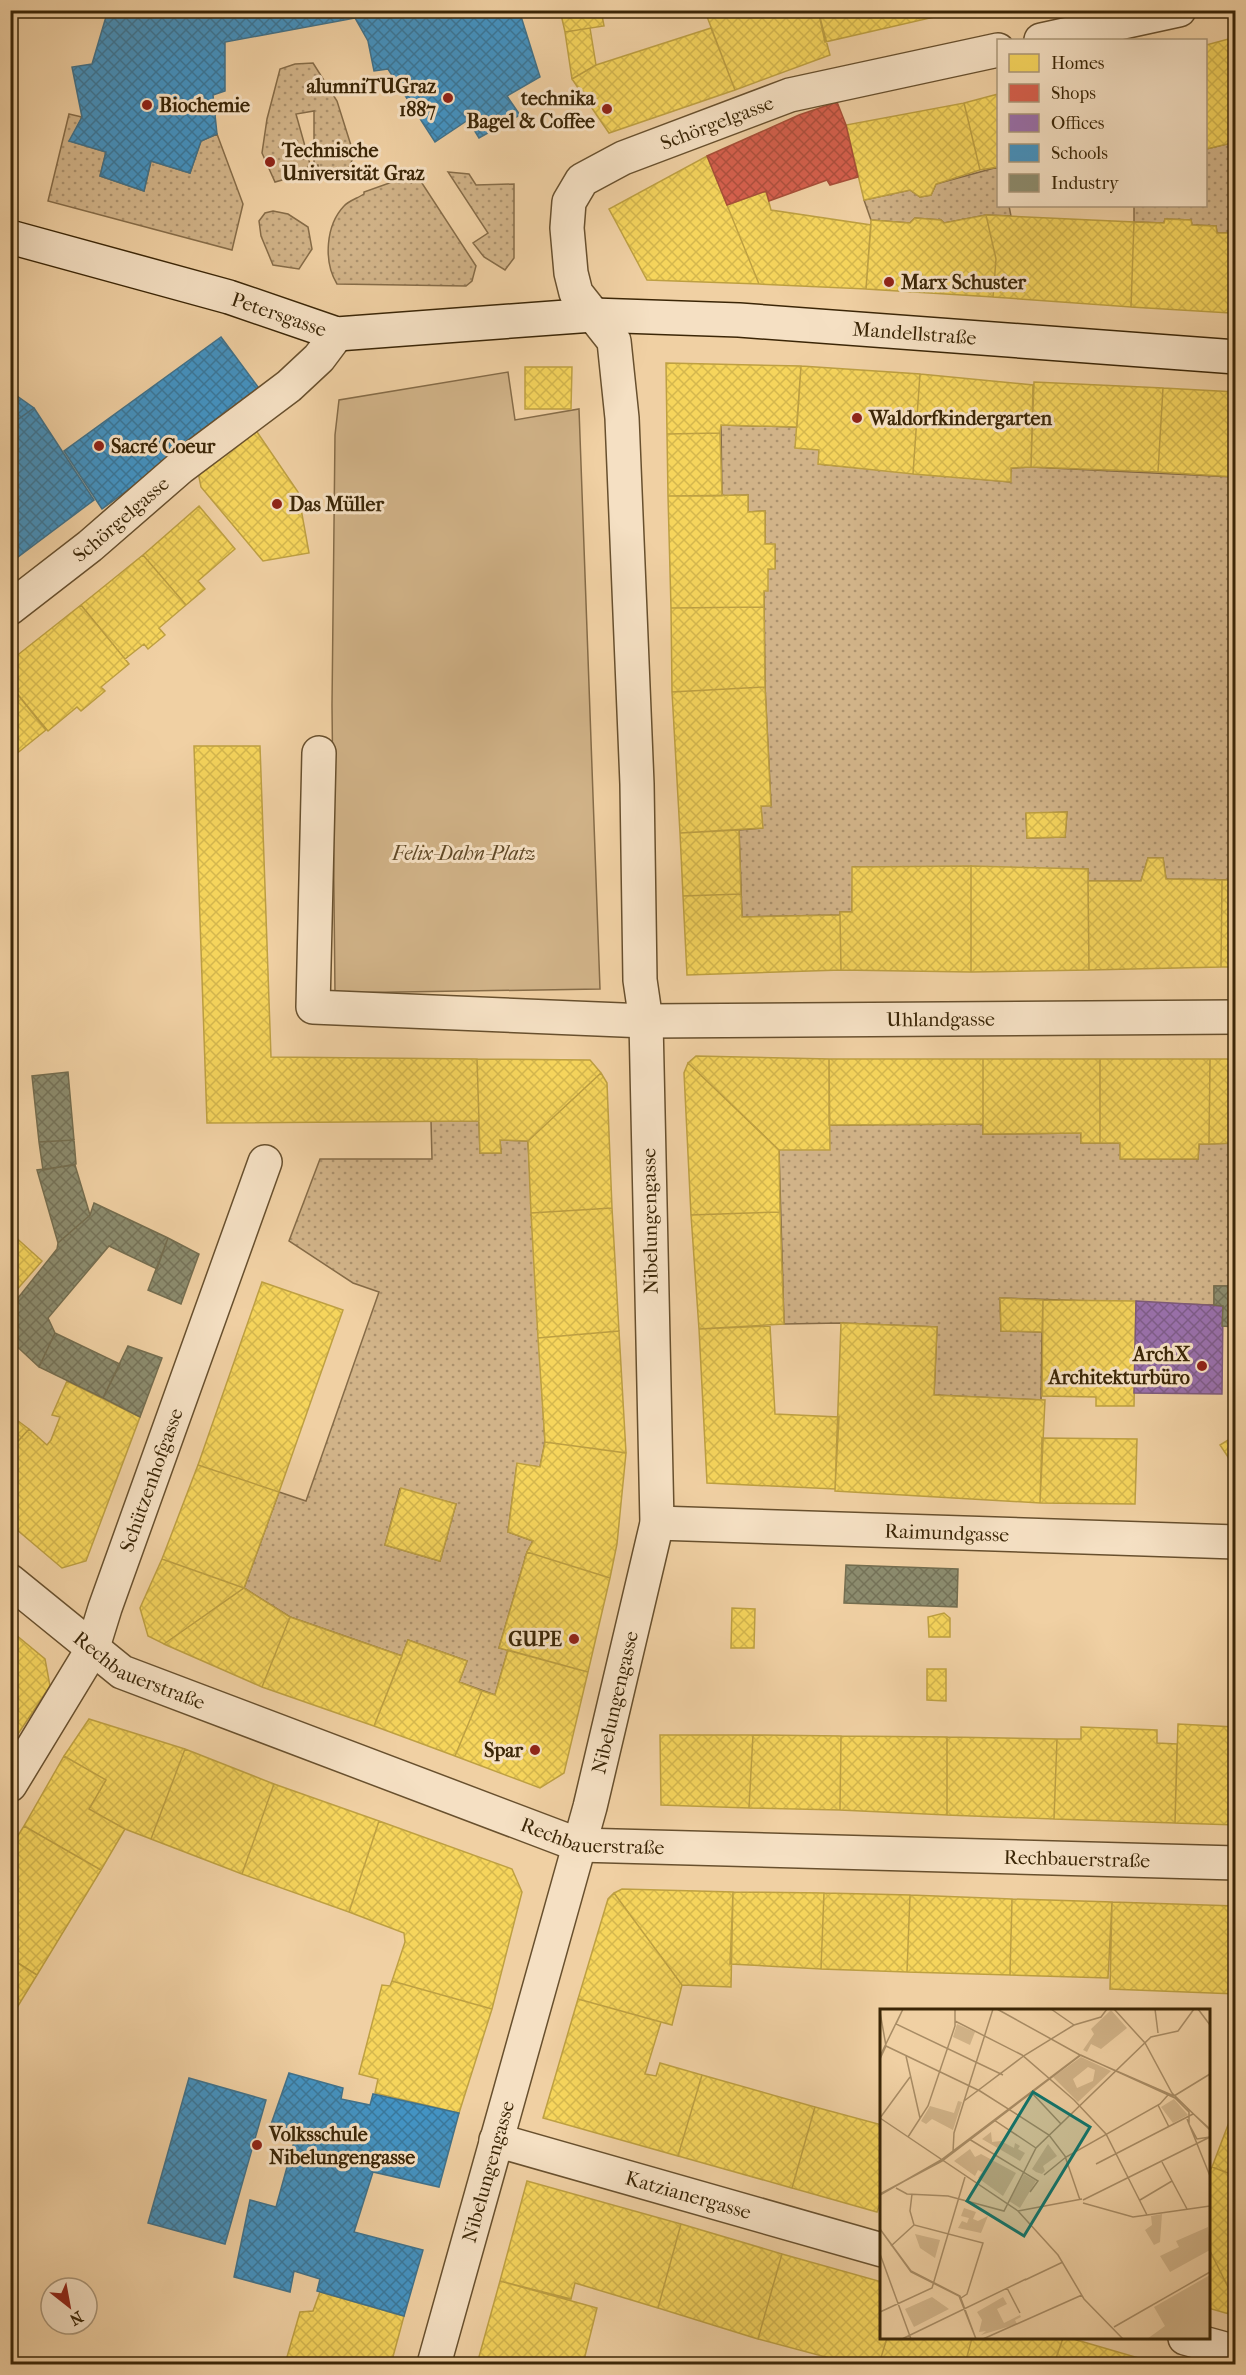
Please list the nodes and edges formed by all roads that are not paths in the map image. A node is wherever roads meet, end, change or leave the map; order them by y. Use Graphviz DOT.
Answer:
graph roads {
  1 [pos="1179,10"];
  2 [pos="1046,39"];
  3 [pos="997,50"];
  4 [pos="10,237"];
  5 [pos="593,315"];
  6 [pos="337,334"];
  7 [pos="1236,357"];
  8 [pos="10,608"];
  9 [pos="319,753"];
  10 [pos="1236,1017"];
  11 [pos="646,1021"];
  12 [pos="265,1162"];
  13 [pos="657,1523"];
  14 [pos="1236,1542"];
  15 [pos="10,1581"];
  16 [pos="92,1650"];
  17 [pos="10,1785"];
  18 [pos="579,1845"];
  19 [pos="1236,1863"];
  20 [pos="496,2140"];
  21 [pos="880,2249"];
  22 [pos="1192,2339"];
  23 [pos="1236,2352"];
  24 [pos="434,2364"];
  1 -- 2 [label="street"];
  3 -- 5 [label="street, Schörgelgasse"];
  4 -- 6 [label="street, Petersgasse"];
  5 -- 6 [label="street, Petersgasse"];
  5 -- 7 [label="street, Mandellstraße"];
  5 -- 11 [label="street"];
  6 -- 8 [label="street, Schörgelgasse"];
  9 -- 11 [label="street"];
  10 -- 11 [label="street, Uhlandgasse"];
  11 -- 13 [label="street, Nibelungengasse"];
  12 -- 16 [label="street, Schützenhofgasse"];
  13 -- 14 [label="street, Raimundgasse"];
  13 -- 18 [label="street, Nibelungengasse"];
  15 -- 16 [label="street, Rechbauerstraße"];
  16 -- 17 [label="street, Schützenhofgasse"];
  16 -- 18 [label="street, Rechbauerstraße"];
  18 -- 19 [label="street, Rechbauerstraße"];
  18 -- 20 [label="street, Nibelungengasse"];
  20 -- 21 [label="street, Katzianergasse"];
  20 -- 24 [label="street, Nibelungengasse"];
  22 -- 23 [label="street"];
}
